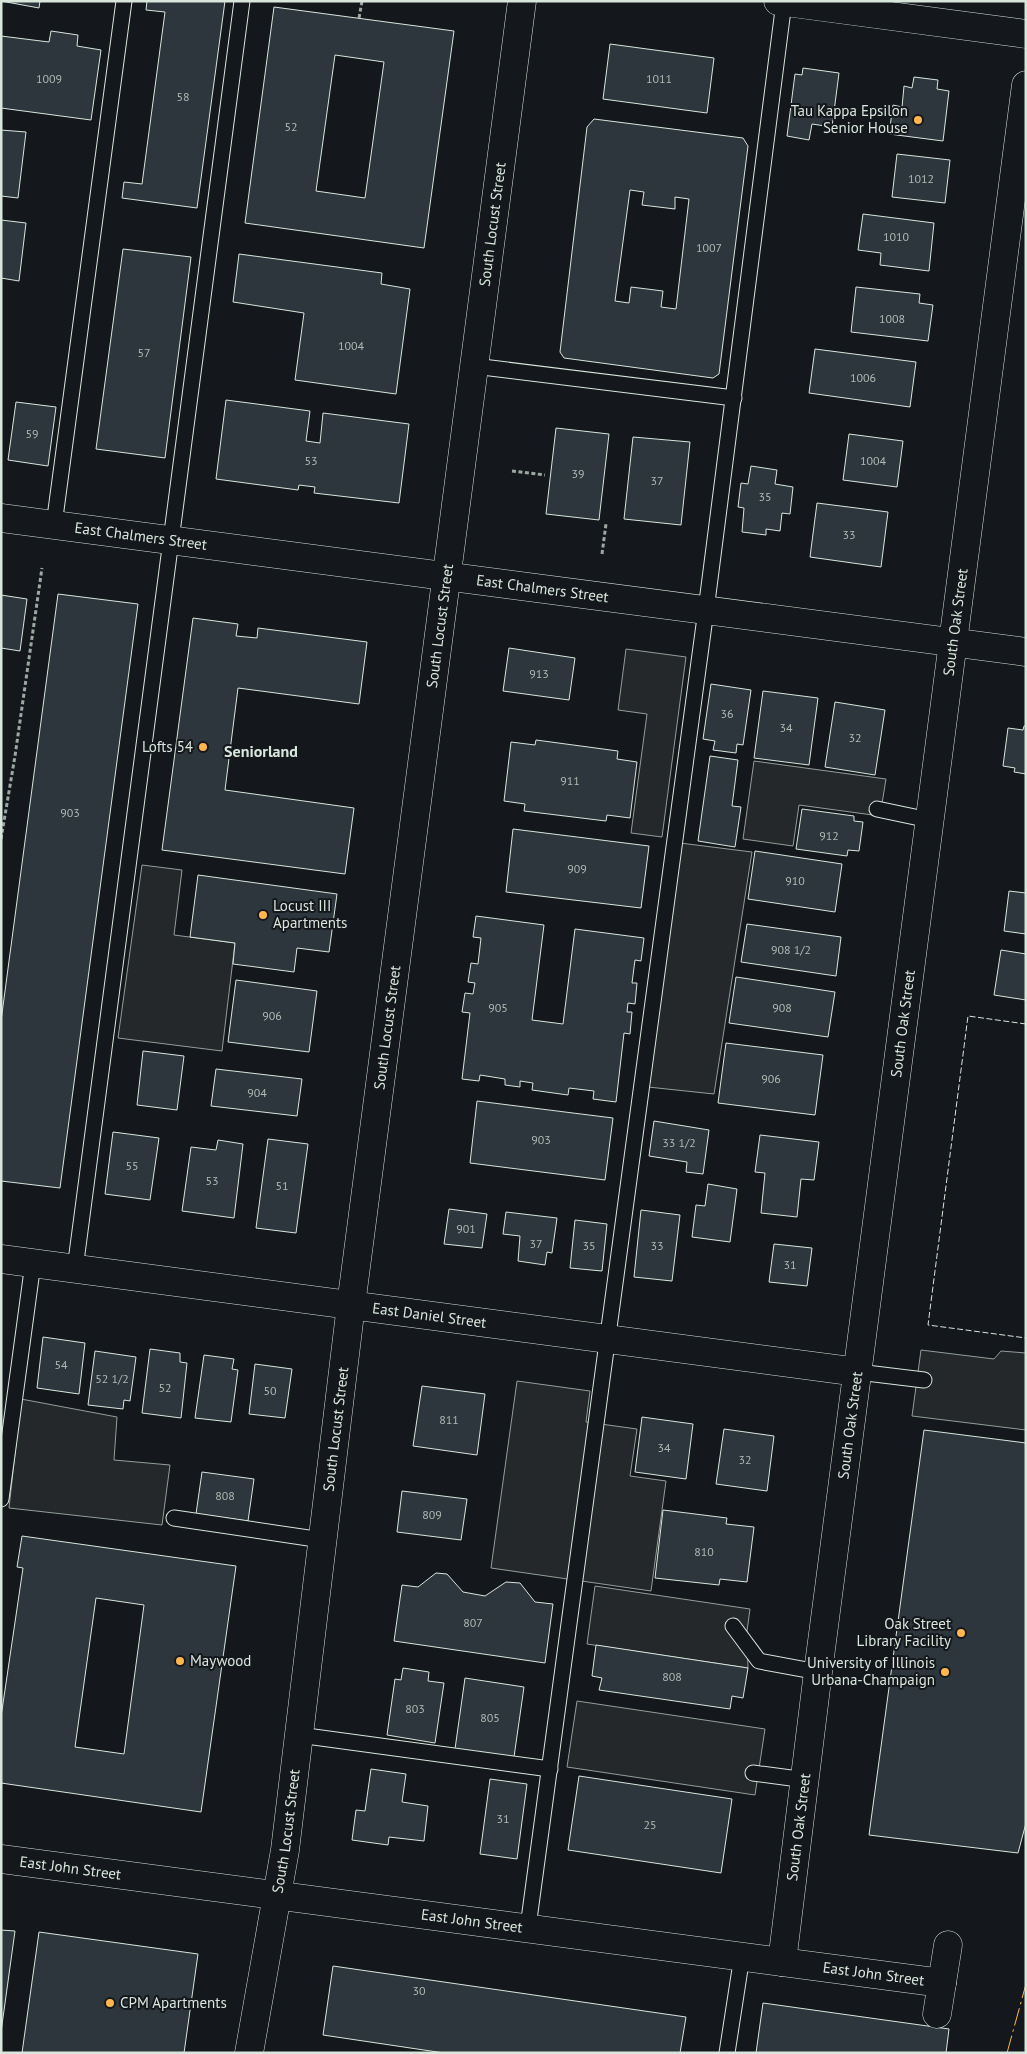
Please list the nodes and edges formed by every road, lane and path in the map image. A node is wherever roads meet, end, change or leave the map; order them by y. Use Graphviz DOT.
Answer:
graph roads {
  1 [pos="124,1"];
  2 [pos="242,1"];
  3 [pos="362,1"];
  4 [pos="522,1"];
  5 [pos="781,2"];
  6 [pos="359,18"];
  7 [pos="1026,34"];
  8 [pos="1026,85"];
  9 [pos="474,366"];
  10 [pos="734,398"];
  11 [pos="512,471"];
  12 [pos="545,475"];
  13 [pos="1,518"];
  14 [pos="606,524"];
  15 [pos="54,525"];
  16 [pos="171,540"];
  17 [pos="602,554"];
  18 [pos="42,568"];
  19 [pos="446,576"];
  20 [pos="706,610"];
  21 [pos="952,642"];
  22 [pos="1026,652"];
  23 [pos="877,809"];
  24 [pos="929,820"];
  25 [pos="1,838"];
  26 [pos="1,1259"];
  27 [pos="33,1264"];
  28 [pos="75,1269"];
  29 [pos="351,1305"];
  30 [pos="608,1339"];
  31 [pos="858,1372"];
  32 [pos="924,1380"];
  33 [pos="1,1499"];
  34 [pos="174,1518"];
  35 [pos="322,1540"];
  36 [pos="733,1626"];
  37 [pos="818,1672"];
  38 [pos="299,1735"];
  39 [pos="550,1769"];
  40 [pos="753,1773"];
  41 [pos="806,1780"];
  42 [pos="1,1859"];
  43 [pos="278,1896"];
  44 [pos="528,1927"];
  45 [pos="948,1945"];
  46 [pos="742,1956"];
  47 [pos="782,1962"];
  48 [pos="942,1983"];
  49 [pos="937,2014"];
  50 [pos="249,2053"];
  51 [pos="727,2053"];
  1 -- 15 [label="lane"];
  2 -- 16 [label="lane"];
  3 -- 6 [label="path"];
  4 -- 9 [label="street, South Locust Street"];
  5 -- 7 [label="street"];
  5 -- 10 [label="lane"];
  8 -- 21 [label="street, South Oak Street"];
  9 -- 10 [label="lane"];
  9 -- 19 [label="street, South Locust Street"];
  10 -- 20 [label="lane"];
  11 -- 12 [label="path"];
  13 -- 15 [label="street, East Chalmers Street"];
  14 -- 17 [label="path"];
  15 -- 16 [label="street, East Chalmers Street"];
  16 -- 19 [label="street, East Chalmers Street"];
  16 -- 28 [label="lane"];
  18 -- 25 [label="path"];
  19 -- 20 [label="street, East Chalmers Street"];
  19 -- 29 [label="street, South Locust Street"];
  20 -- 21 [label="street, East Chalmers Street"];
  20 -- 30 [label="lane"];
  21 -- 22 [label="street, East Chalmers Street"];
  21 -- 24 [label="street, South Oak Street"];
  23 -- 24 [label="lane"];
  24 -- 31 [label="street, South Oak Street"];
  26 -- 27 [label="street, East Daniel Street"];
  27 -- 28 [label="street, East Daniel Street"];
  27 -- 33 [label="lane"];
  28 -- 29 [label="street, East Daniel Street"];
  29 -- 30 [label="street, East Daniel Street"];
  29 -- 35 [label="street, South Locust Street"];
  30 -- 31 [label="street, East Daniel Street"];
  30 -- 39 [label="lane"];
  31 -- 32 [label="lane"];
  31 -- 37 [label="street, South Oak Street"];
  34 -- 35 [label="lane"];
  35 -- 38 [label="street, South Locust Street"];
  36 -- 37 [label="lane"];
  37 -- 41 [label="street, South Oak Street"];
  38 -- 39 [label="lane"];
  38 -- 43 [label="street, South Locust Street"];
  39 -- 44 [label="lane"];
  40 -- 41 [label="lane"];
  41 -- 47 [label="street, South Oak Street"];
  42 -- 43 [label="street, East John Street"];
  43 -- 44 [label="street, East John Street"];
  43 -- 50 [label="street, South Locust Street"];
  44 -- 46 [label="street, East John Street"];
  45 -- 48 [label="street"];
  46 -- 47 [label="street, East John Street"];
  46 -- 51 [label="lane"];
  47 -- 48 [label="street, East John Street"];
  48 -- 49 [label="street"];
}
